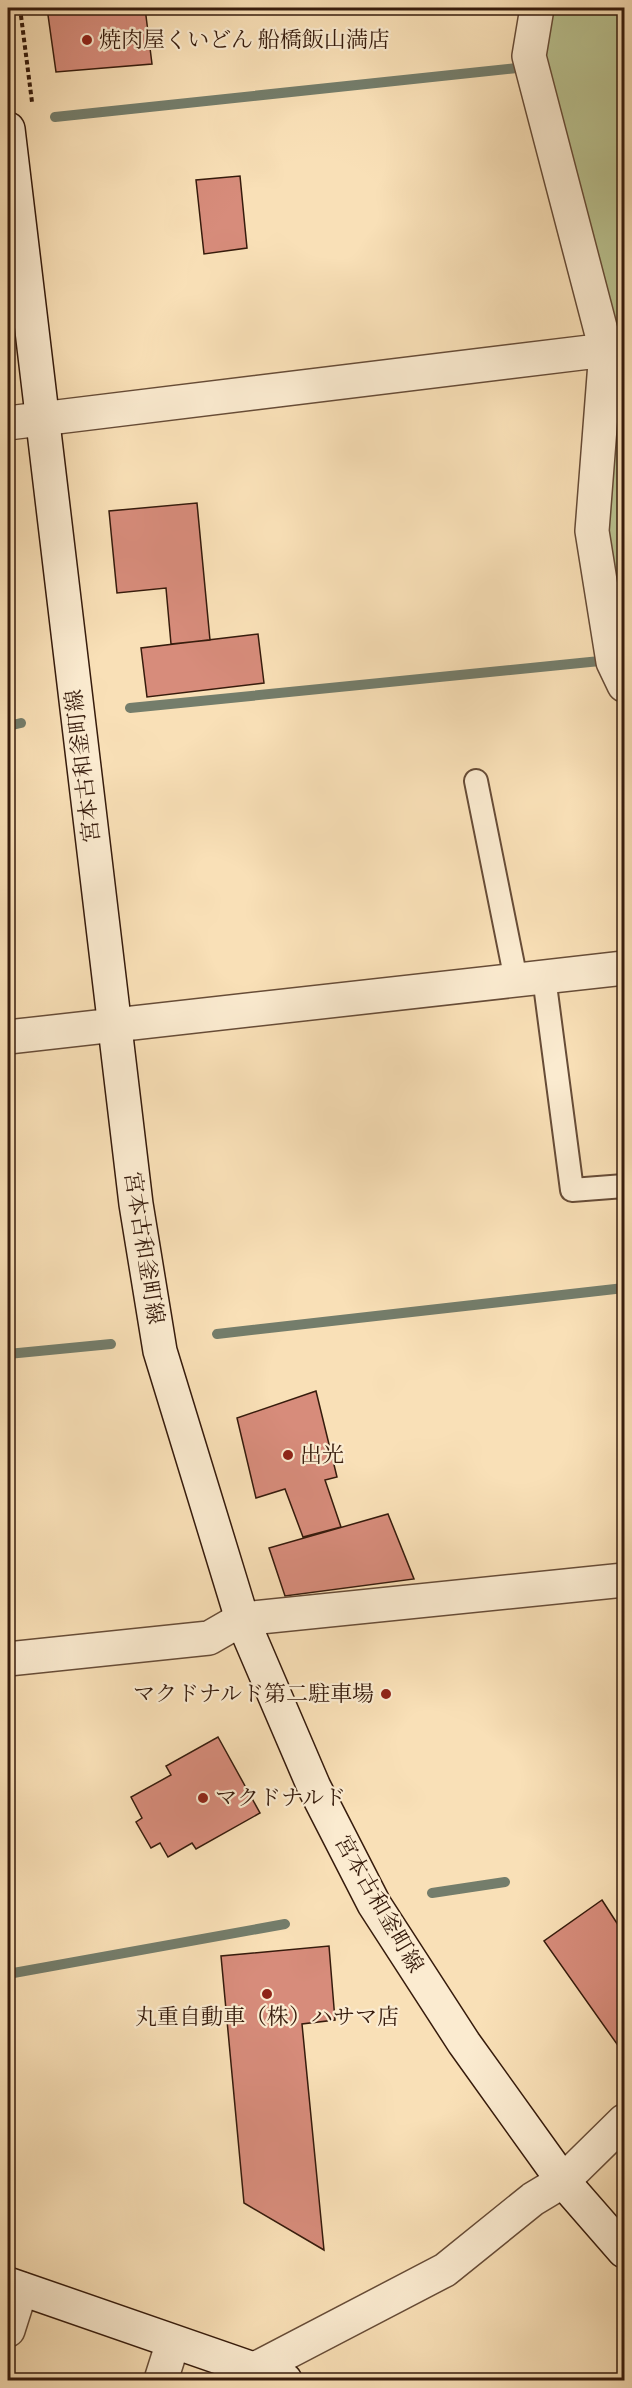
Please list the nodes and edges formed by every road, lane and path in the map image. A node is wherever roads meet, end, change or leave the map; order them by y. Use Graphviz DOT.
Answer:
graph roads {
  1 [pos="20,8"];
  2 [pos="537,8"];
  3 [pos="20,121"];
  4 [pos="606,350"];
  5 [pos="41,419"];
  6 [pos="8,423"];
  7 [pos="624,685"];
  8 [pos="476,781"];
  9 [pos="624,968"];
  10 [pos="530,978"];
  11 [pos="114,1025"];
  12 [pos="8,1037"];
  13 [pos="624,1186"];
  14 [pos="624,1580"];
  15 [pos="242,1618"];
  16 [pos="8,1659"];
  17 [pos="624,2121"];
  18 [pos="563,2181"];
  19 [pos="624,2251"];
  20 [pos="14,2286"];
  21 [pos="8,2330"];
  22 [pos="173,2342"];
  23 [pos="253,2375"];
  24 [pos="161,2380"];
  25 [pos="285,2380"];
  1 -- 3 [label="path"];
  2 -- 4 [label="street"];
  3 -- 5 [label="street, 宮本古和釜町線"];
  4 -- 5 [label="street"];
  4 -- 7 [label="street"];
  5 -- 6 [label="street"];
  5 -- 11 [label="street, 宮本古和釜町線"];
  8 -- 10 [label="lane"];
  9 -- 10 [label="street"];
  10 -- 11 [label="street"];
  10 -- 13 [label="lane"];
  11 -- 12 [label="street"];
  11 -- 15 [label="street, 宮本古和釜町線"];
  14 -- 15 [label="street"];
  15 -- 16 [label="street"];
  15 -- 18 [label="street, 宮本古和釜町線"];
  17 -- 18 [label="street"];
  18 -- 19 [label="street, 宮本古和釜町線"];
  18 -- 23 [label="street"];
  20 -- 21 [label="street"];
  20 -- 22 [label="street"];
  22 -- 23 [label="street"];
  22 -- 24 [label="street"];
  23 -- 25 [label="street"];
}
